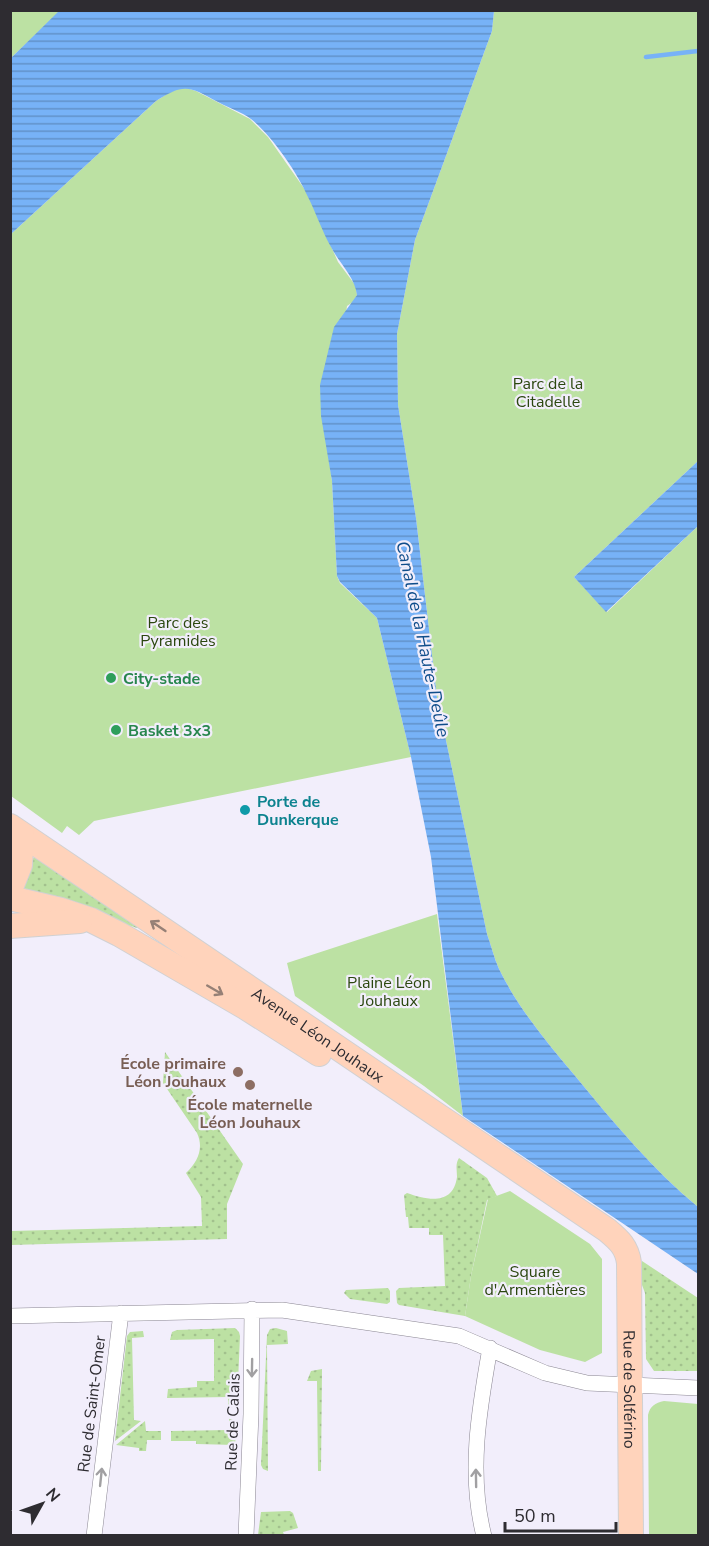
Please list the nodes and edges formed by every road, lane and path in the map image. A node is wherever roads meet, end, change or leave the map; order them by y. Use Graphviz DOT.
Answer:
graph roads {
  1 [pos="16,831"];
  2 [pos="10,890"];
  3 [pos="10,898"];
  4 [pos="91,920"];
  5 [pos="10,926"];
  6 [pos="617,1249"];
  7 [pos="252,1309"];
  8 [pos="121,1313"];
  9 [pos="10,1316"];
  10 [pos="490,1348"];
  11 [pos="624,1385"];
  12 [pos="699,1388"];
  13 [pos="94,1536"];
  14 [pos="246,1536"];
  15 [pos="484,1536"];
  16 [pos="622,1536"];
  17 [pos="631,1536"];
  1 -- 2 [label="main road"];
  6 -- 1 [label="main road, Avenue Léon Jouhaux, one-way"];
  3 -- 4 [label="main road, Avenue Léon Jouhaux"];
  4 -- 5 [label="main road"];
  4 -- 6 [label="main road, Avenue Léon Jouhaux, one-way"];
  6 -- 11 [label="main road, Rue de Solférino"];
  7 -- 8 [label="street"];
  7 -- 10 [label="street"];
  7 -- 14 [label="street, Rue de Calais, one-way"];
  8 -- 9 [label="street"];
  13 -- 8 [label="street, Rue de Saint-Omer, one-way"];
  10 -- 11 [label="street"];
  15 -- 10 [label="street, one-way"];
  11 -- 12 [label="street"];
  11 -- 16 [label="main road, Rue de Solférino"];
  11 -- 17 [label="main road, Rue de Solférino"];
}
